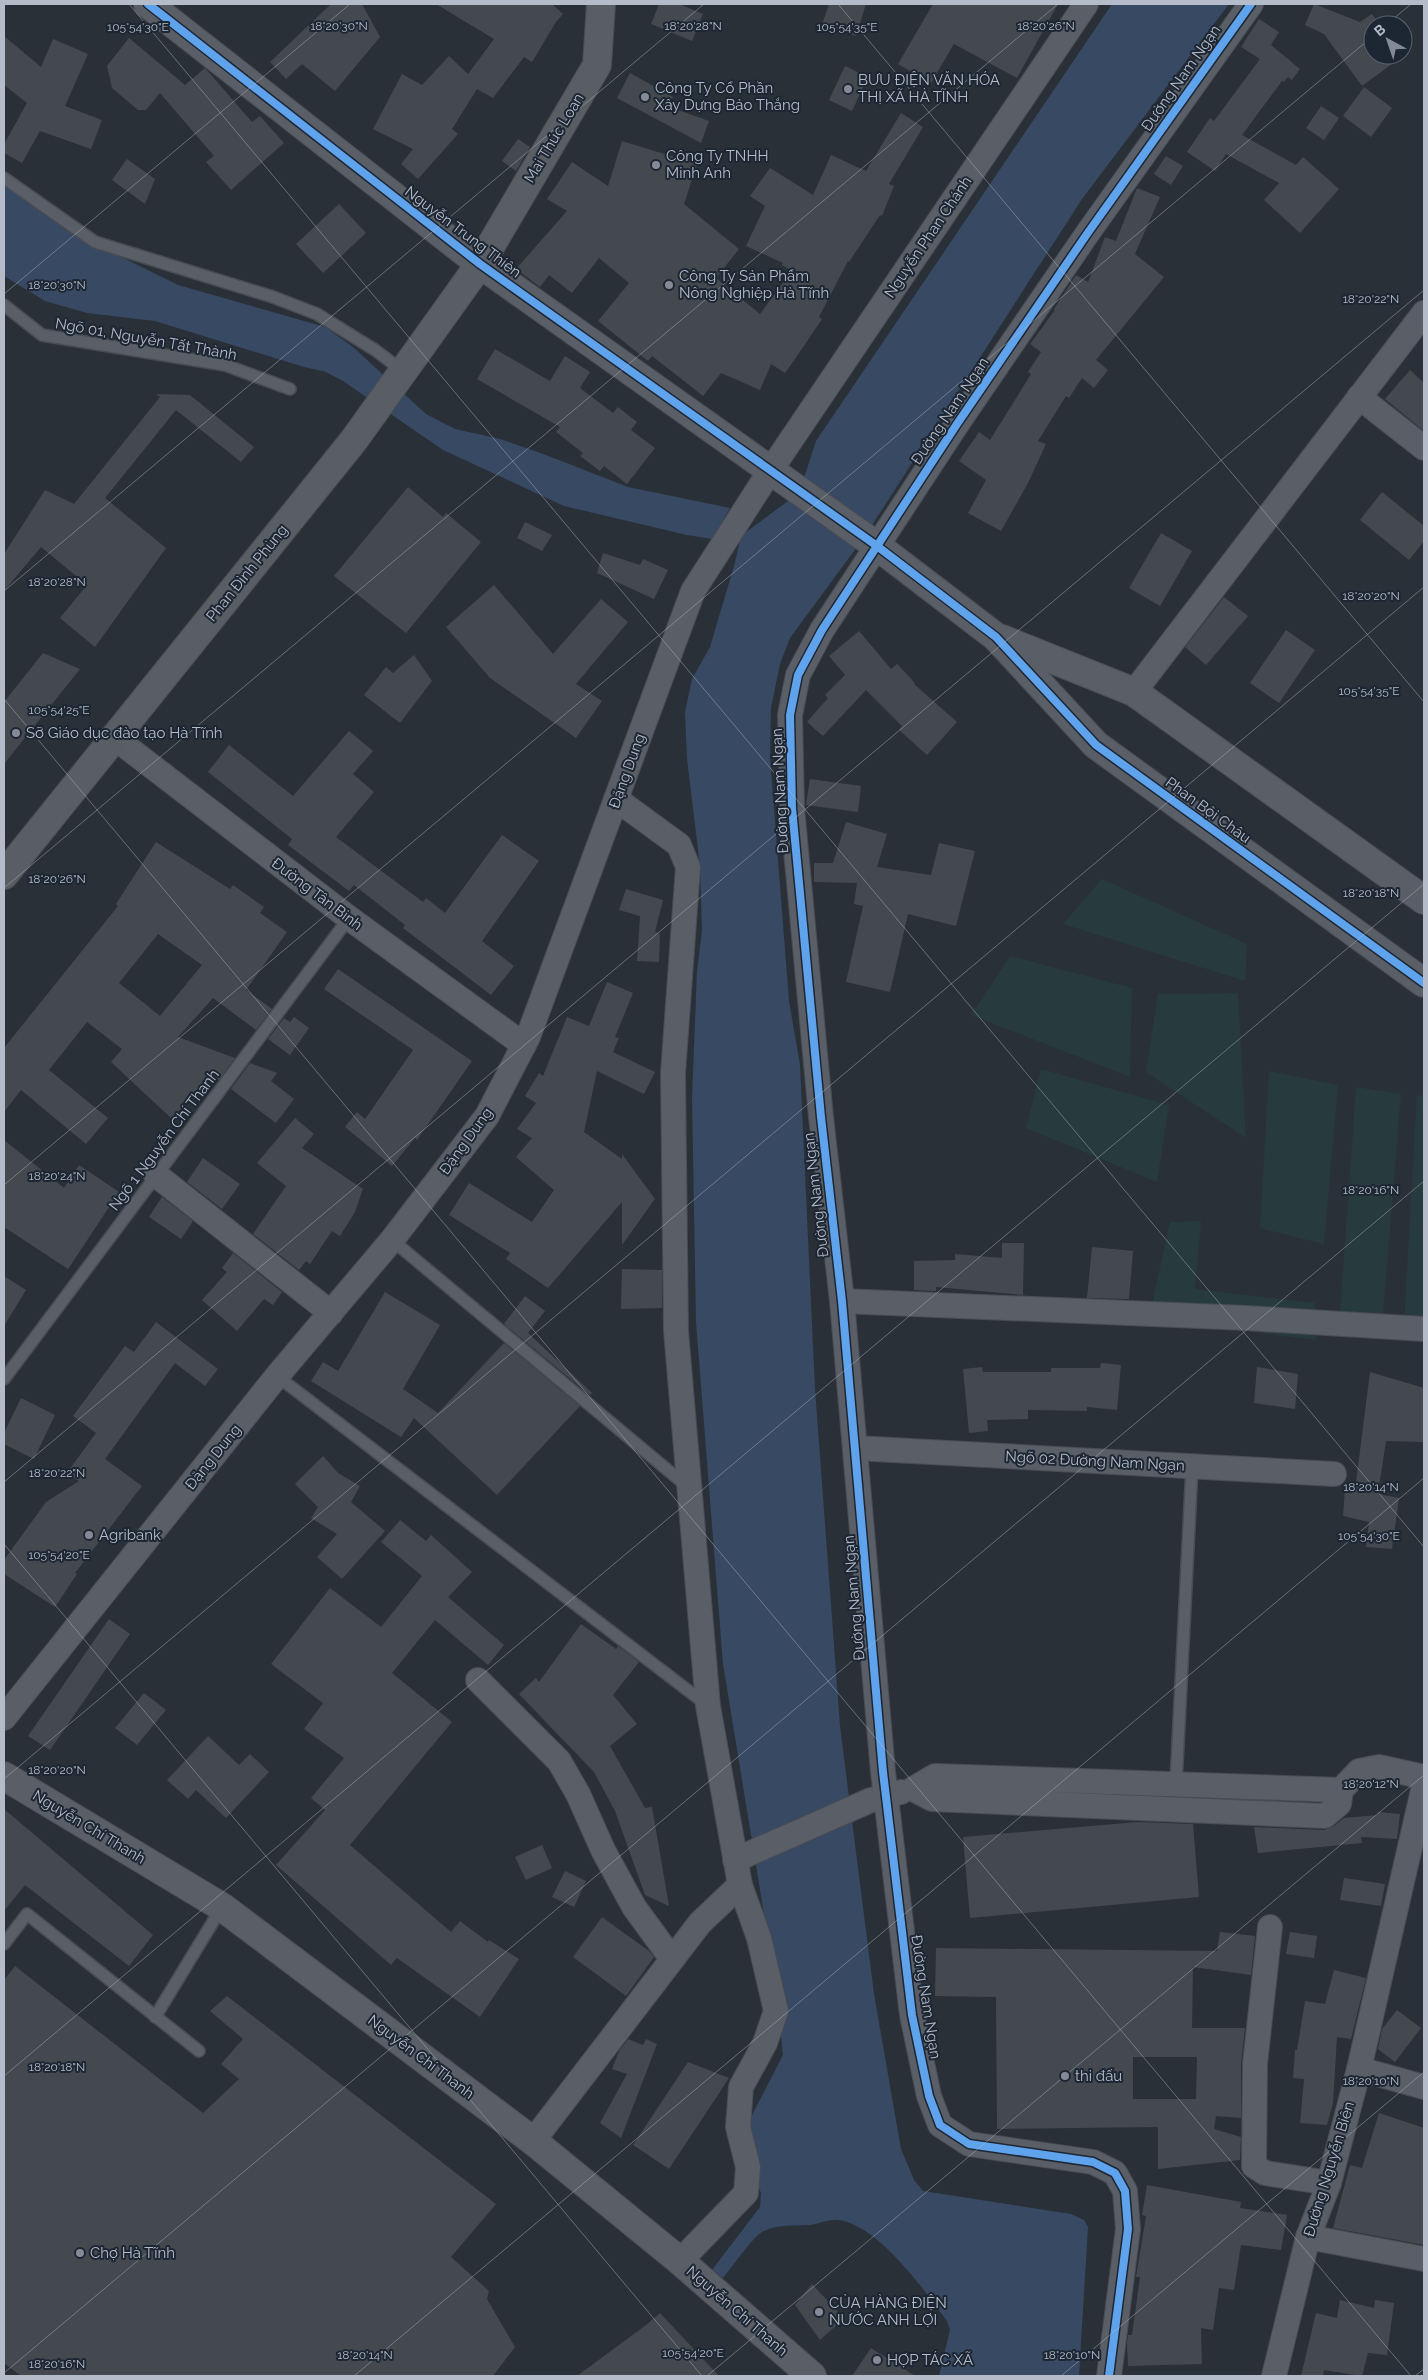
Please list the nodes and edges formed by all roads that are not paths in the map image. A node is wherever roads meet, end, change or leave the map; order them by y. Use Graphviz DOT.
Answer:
graph roads {
  1 [pos="148,4"];
  2 [pos="601,4"];
  3 [pos="1086,4"];
  4 [pos="1251,4"];
  5 [pos="4,178"];
  6 [pos="480,264"];
  7 [pos="4,305"];
  8 [pos="1424,313"];
  9 [pos="401,376"];
  10 [pos="290,389"];
  11 [pos="1359,396"];
  12 [pos="1424,448"];
  13 [pos="770,471"];
  14 [pos="877,546"];
  15 [pos="996,637"];
  16 [pos="1134,692"];
  17 [pos="114,738"];
  18 [pos="616,799"];
  19 [pos="4,875"];
  20 [pos="1424,900"];
  21 [pos="349,918"];
  22 [pos="1424,982"];
  23 [pos="524,1045"];
  24 [pos="156,1175"];
  25 [pos="392,1240"];
  26 [pos="842,1301"];
  27 [pos="331,1313"];
  28 [pos="1424,1329"];
  29 [pos="278,1376"];
  30 [pos="4,1379"];
  31 [pos="856,1448"];
  32 [pos="1192,1467"];
  33 [pos="1334,1474"];
  34 [pos="689,1489"];
  35 [pos="478,1680"];
  36 [pos="708,1706"];
  37 [pos="4,1718"];
  38 [pos="4,1776"];
  39 [pos="1424,1777"];
  40 [pos="1176,1783"];
  41 [pos="1424,1786"];
  42 [pos="913,1789"];
  43 [pos="1341,1790"];
  44 [pos="878,1798"];
  45 [pos="744,1857"];
  46 [pos="740,1885"];
  47 [pos="222,1907"];
  48 [pos="1270,1927"];
  49 [pos="4,1944"];
  50 [pos="672,1959"];
  51 [pos="156,2017"];
  52 [pos="199,2052"];
  53 [pos="1359,2069"];
  54 [pos="1424,2087"];
  55 [pos="533,2141"];
  56 [pos="1328,2183"];
  57 [pos="1308,2238"];
  58 [pos="1424,2259"];
  59 [pos="680,2261"];
  60 [pos="812,2376"];
  61 [pos="1109,2376"];
  62 [pos="1274,2376"];
  1 -- 6 [label="street, Nguyễn Trung Thiên"];
  2 -- 6 [label="main road, Mai Thúc Loan"];
  3 -- 13 [label="street, Nguyễn Phan Chánh"];
  4 -- 14 [label="street, Đường Nam Ngạn"];
  5 -- 9 [label="lane"];
  6 -- 9 [label="main road, Phan Đình Phùng"];
  6 -- 13 [label="street, Nguyễn Trung Thiên"];
  7 -- 10 [label="lane, Ngõ 01, Nguyễn Tất Thành"];
  8 -- 11 [label="street"];
  9 -- 17 [label="main road, Phan Đình Phùng"];
  11 -- 12 [label="street"];
  11 -- 16 [label="street"];
  13 -- 14 [label="street, Nguyễn Trung Thiên"];
  13 -- 18 [label="street, Đặng Dung"];
  14 -- 15 [label="street, Nguyễn Trung Thiên"];
  14 -- 26 [label="street, Đường Nam Ngạn"];
  15 -- 16 [label="street"];
  15 -- 22 [label="street, Phan Bội Châu"];
  16 -- 20 [label="street"];
  17 -- 19 [label="main road, Phan Đình Phùng"];
  17 -- 21 [label="street, Đường Tân Bình"];
  18 -- 23 [label="street, Đặng Dung"];
  18 -- 34 [label="street"];
  21 -- 23 [label="street, Đường Tân Bình"];
  21 -- 24 [label="lane, Ngõ 1 Nguyễn Chí Thanh"];
  23 -- 25 [label="street, Đặng Dung"];
  24 -- 27 [label="street"];
  24 -- 30 [label="lane, Ngõ 1 Nguyễn Chí Thanh"];
  25 -- 27 [label="street, Đặng Dung"];
  25 -- 34 [label="lane"];
  26 -- 28 [label="street"];
  26 -- 31 [label="street, Đường Nam Ngạn"];
  27 -- 29 [label="street, Đặng Dung"];
  29 -- 36 [label="lane"];
  29 -- 37 [label="street, Đặng Dung"];
  31 -- 32 [label="street, Ngõ 02 Đường Nam Ngạn"];
  31 -- 44 [label="street, Đường Nam Ngạn"];
  32 -- 33 [label="street, Ngõ 02 Đường Nam Ngạn"];
  32 -- 40 [label="lane"];
  34 -- 36 [label="street"];
  35 -- 50 [label="street"];
  36 -- 45 [label="street"];
  38 -- 47 [label="street, Nguyễn Chí Thanh"];
  39 -- 43 [label="street"];
  40 -- 42 [label="street"];
  40 -- 43 [label="street"];
  41 -- 53 [label="street, Đường Nguyễn Biên"];
  42 -- 43 [label="street"];
  42 -- 44 [label="street"];
  44 -- 45 [label="street"];
  44 -- 61 [label="street, Đường Nam Ngạn"];
  45 -- 46 [label="street"];
  46 -- 50 [label="street"];
  46 -- 59 [label="street"];
  47 -- 51 [label="lane"];
  47 -- 55 [label="street, Nguyễn Chí Thanh"];
  48 -- 56 [label="street"];
  49 -- 51 [label="lane"];
  50 -- 55 [label="street"];
  51 -- 52 [label="lane"];
  53 -- 54 [label="street"];
  53 -- 56 [label="street, Đường Nguyễn Biên"];
  55 -- 59 [label="street, Nguyễn Chí Thanh"];
  56 -- 57 [label="street, Đường Nguyễn Biên"];
  57 -- 58 [label="street"];
  57 -- 62 [label="street, Đường Nguyễn Biên"];
  59 -- 60 [label="street, Nguyễn Chí Thanh"];
}
